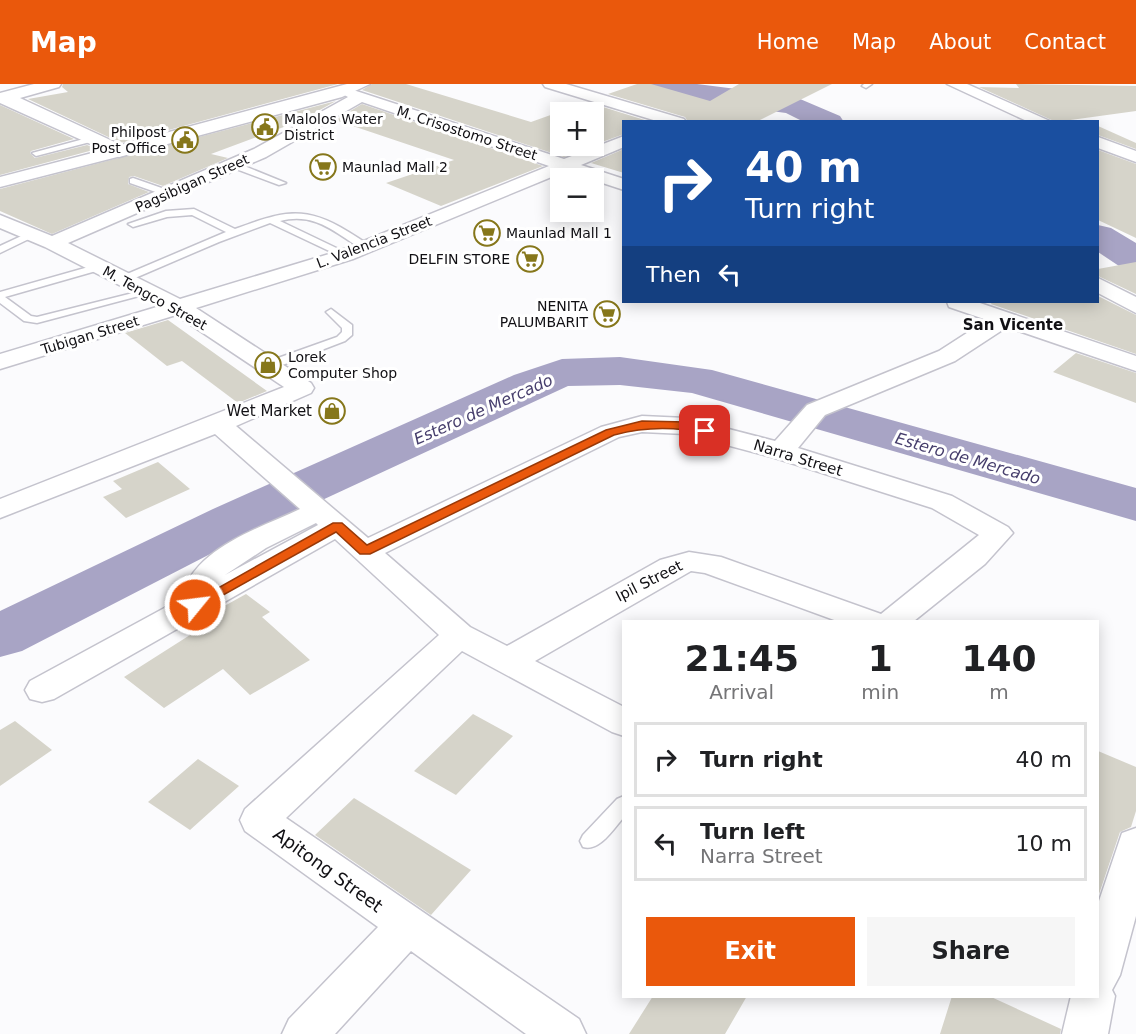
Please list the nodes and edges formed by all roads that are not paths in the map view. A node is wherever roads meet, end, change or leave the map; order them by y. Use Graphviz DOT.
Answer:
graph roads {
  1 [pos="52,84"];
  2 [pos="550,84"];
  3 [pos="954,84"];
  4 [pos="355,91"];
  5 [pos="3,97"];
  6 [pos="300,104"];
  7 [pos="332,113"];
  8 [pos="673,120"];
  9 [pos="1039,120"];
  10 [pos="91,139"];
  11 [pos="622,142"];
  12 [pos="1099,142"];
  13 [pos="119,151"];
  14 [pos="36,153"];
  15 [pos="1136,157"];
  16 [pos="234,165"];
  17 [pos="564,165"];
  18 [pos="133,181"];
  19 [pos="0,182"];
  20 [pos="282,183"];
  21 [pos="622,184"];
  22 [pos="170,194"];
  23 [pos="0,220"];
  24 [pos="273,221"];
  25 [pos="133,225"];
  26 [pos="235,233"];
  27 [pos="32,234"];
  28 [pos="52,243"];
  29 [pos="366,247"];
  30 [pos="0,250"];
  31 [pos="346,255"];
  32 [pos="99,267"];
  33 [pos="124,279"];
  34 [pos="1099,285"];
  35 [pos="149,292"];
  36 [pos="0,297"];
  37 [pos="960,303"];
  38 [pos="1136,306"];
  39 [pos="179,308"];
  40 [pos="331,312"];
  41 [pos="1004,318"];
  42 [pos="0,362"];
  43 [pos="1136,364"];
  44 [pos="268,366"];
  45 [pos="218,424"];
  46 [pos="781,452"];
  47 [pos="0,509"];
  48 [pos="320,511"];
  49 [pos="365,551"];
  50 [pos="866,620"];
  51 [pos="894,620"];
  52 [pos="459,635"];
  53 [pos="507,661"];
  54 [pos="42,690"];
  55 [pos="622,722"];
  56 [pos="622,806"];
  57 [pos="590,841"];
  58 [pos="1136,844"];
  59 [pos="407,926"];
  60 [pos="1099,972"];
  61 [pos="1093,998"];
  62 [pos="306,1034"];
  63 [pos="562,1034"];
  64 [pos="1085,1034"];
  1 -- 5 [label="main road"];
  2 -- 8 [label="street"];
  3 -- 9 [label="street"];
  4 -- 6 [label="main road"];
  4 -- 7 [label="street, Pagsibigan Street"];
  4 -- 17 [label="street, M. Crisostomo Street"];
  5 -- 10 [label="main road"];
  6 -- 7 [label="main road"];
  6 -- 13 [label="main road"];
  7 -- 16 [label="street, Pagsibigan Street"];
  10 -- 13 [label="main road"];
  10 -- 14 [label="lane"];
  11 -- 17 [label="street, L. Valencia Street"];
  12 -- 15 [label="street"];
  13 -- 19 [label="street"];
  16 -- 20 [label="lane"];
  16 -- 22 [label="street, Pagsibigan Street"];
  17 -- 21 [label="street, M. Crisostomo Street"];
  17 -- 29 [label="street, L. Valencia Street"];
  18 -- 22 [label="lane"];
  22 -- 28 [label="street, Pagsibigan Street"];
  23 -- 27 [label="street, M. Tengco Street"];
  24 -- 26 [label="lane"];
  24 -- 29 [label="lane"];
  24 -- 31 [label="lane"];
  25 -- 26 [label="lane"];
  26 -- 33 [label="lane"];
  27 -- 28 [label="street, M. Tengco Street"];
  27 -- 30 [label="lane"];
  28 -- 32 [label="street, M. Tengco Street"];
  29 -- 31 [label="street, L. Valencia Street"];
  31 -- 39 [label="street, L. Valencia Street"];
  32 -- 33 [label="street, M. Tengco Street"];
  32 -- 36 [label="lane"];
  33 -- 35 [label="street, M. Tengco Street"];
  34 -- 38 [label="street"];
  35 -- 36 [label="lane"];
  35 -- 39 [label="street, M. Tengco Street"];
  37 -- 41 [label="street"];
  39 -- 42 [label="street, Tubigan Street"];
  39 -- 44 [label="street, M. Tengco Street"];
  40 -- 44 [label="lane"];
  41 -- 43 [label="street"];
  41 -- 46 [label="street"];
  44 -- 45 [label="street, M. Tengco Street"];
  45 -- 47 [label="street"];
  45 -- 48 [label="street"];
  46 -- 49 [label="street, Narra Street"];
  46 -- 51 [label="street, Narra Street"];
  48 -- 49 [label="street"];
  48 -- 54 [label="street"];
  49 -- 52 [label="street"];
  50 -- 53 [label="street, Ipil Street"];
  52 -- 53 [label="street"];
  52 -- 59 [label="street, Apitong Street"];
  53 -- 55 [label="street"];
  56 -- 57 [label="lane"];
  58 -- 60 [label="street"];
  59 -- 62 [label="street"];
  59 -- 63 [label="street, Apitong Street"];
  61 -- 64 [label="street"];
}
